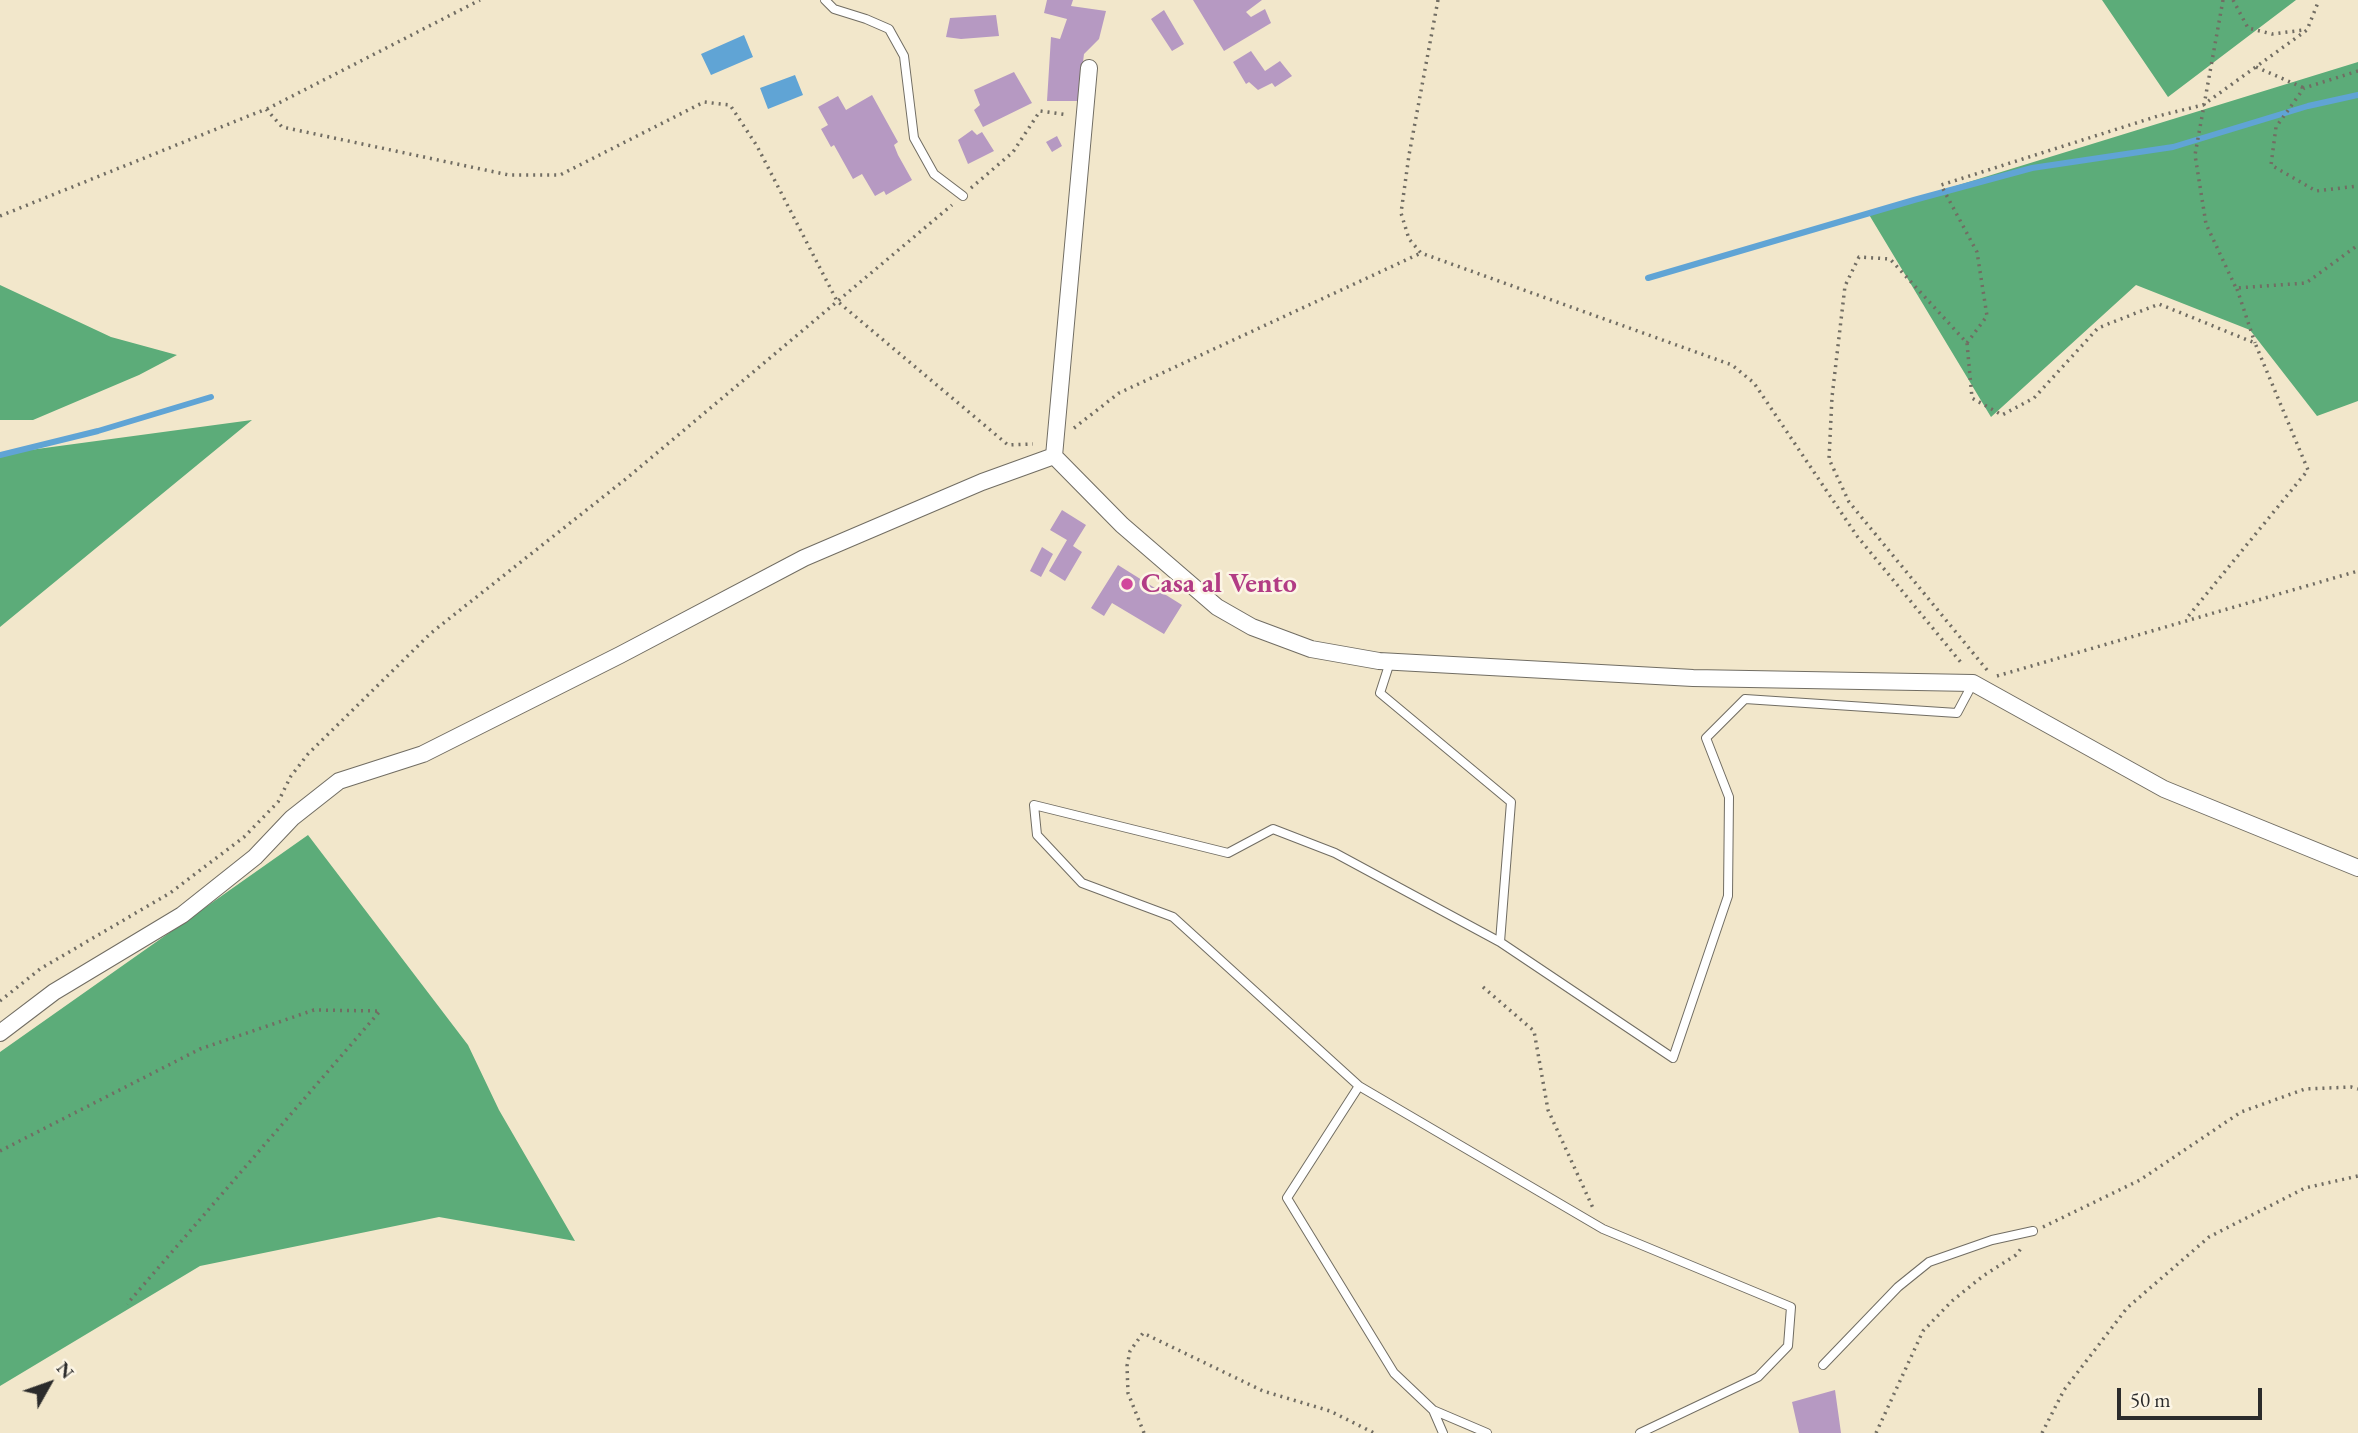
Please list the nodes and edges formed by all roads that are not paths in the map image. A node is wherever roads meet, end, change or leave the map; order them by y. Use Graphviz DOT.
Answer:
graph roads {
  1 [pos="825,0"];
  2 [pos="1089,68"];
  3 [pos="963,195"];
  4 [pos="1054,449"];
  5 [pos="1390,661"];
  6 [pos="1973,683"];
  7 [pos="2358,868"];
  8 [pos="1500,943"];
  9 [pos="0,1033"];
  10 [pos="1359,1086"];
  11 [pos="2033,1231"];
  12 [pos="1823,1365"];
  13 [pos="1433,1410"];
  14 [pos="1443,1433"];
  15 [pos="1487,1433"];
  16 [pos="1640,1433"];
  1 -- 3 [label="lane"];
  2 -- 4 [label="street"];
  4 -- 5 [label="street"];
  4 -- 9 [label="street"];
  5 -- 6 [label="street"];
  5 -- 8 [label="lane"];
  6 -- 7 [label="street"];
  6 -- 8 [label="lane"];
  8 -- 10 [label="lane"];
  10 -- 13 [label="lane"];
  10 -- 16 [label="lane"];
  11 -- 12 [label="lane"];
  13 -- 14 [label="lane"];
  13 -- 15 [label="lane"];
}
